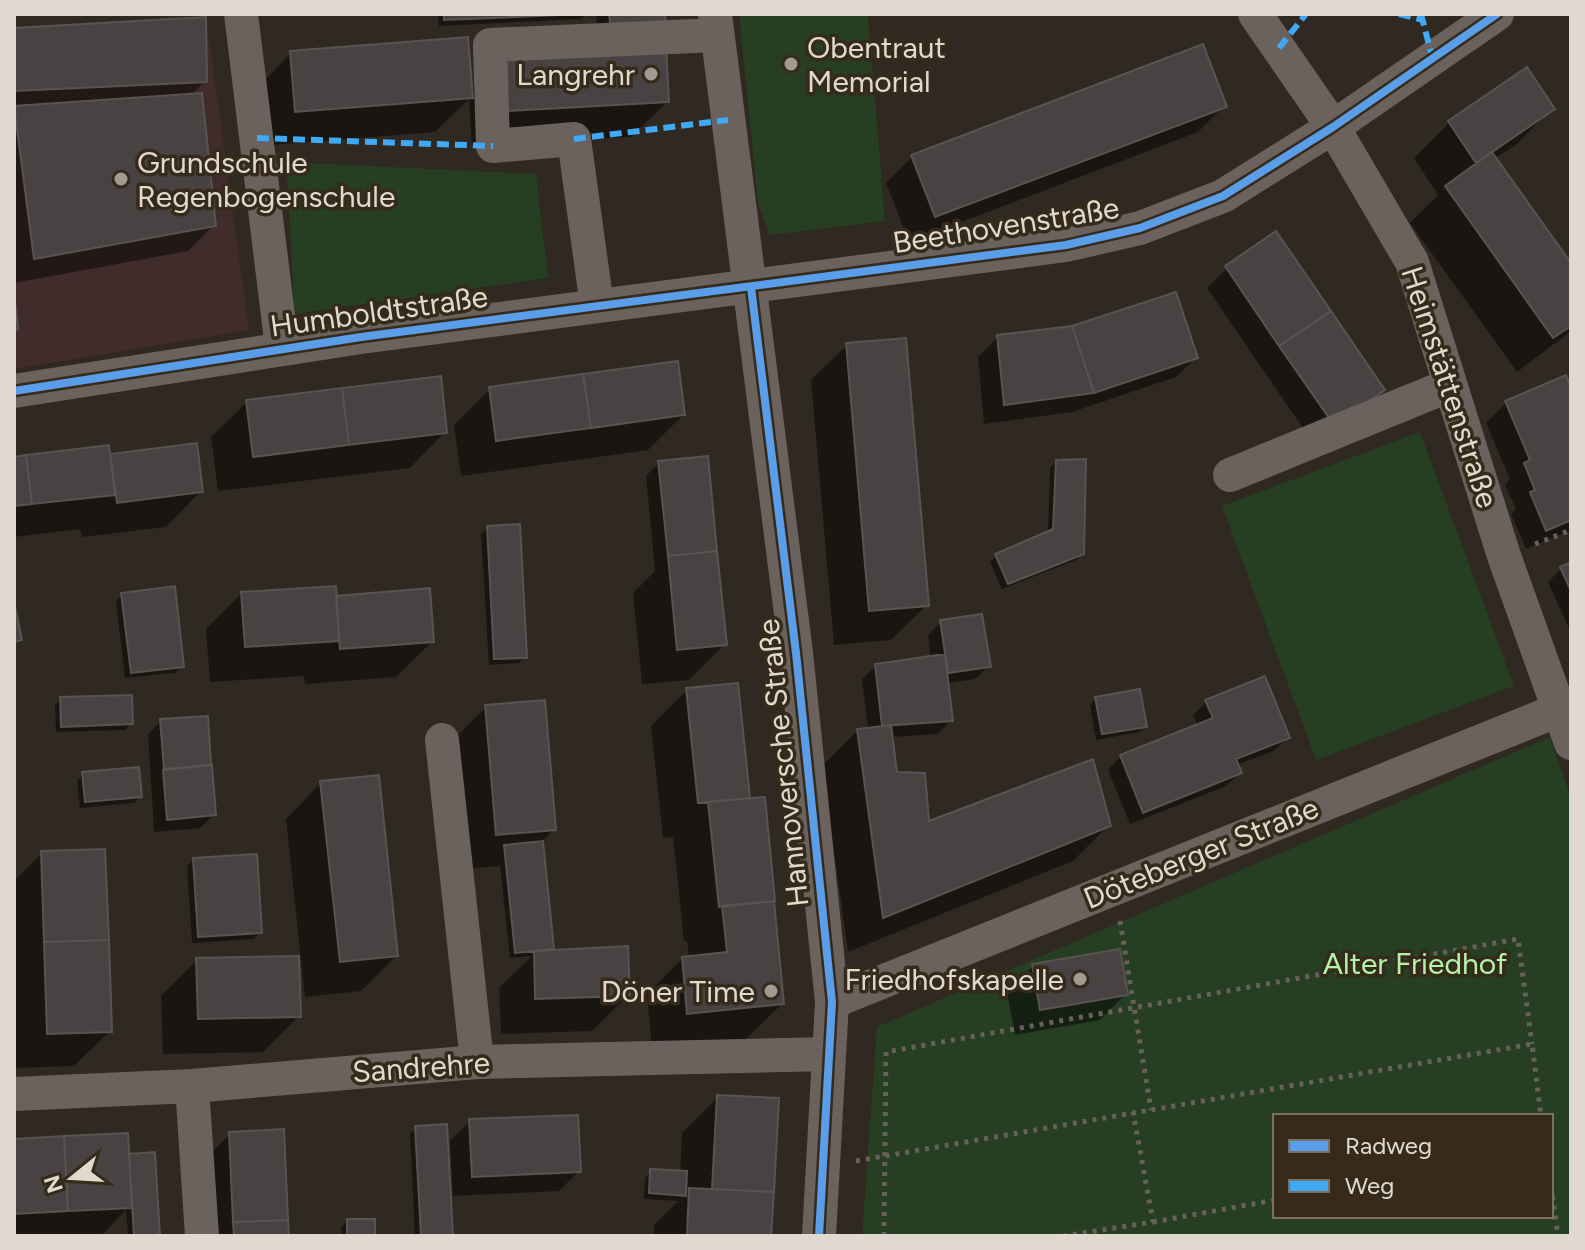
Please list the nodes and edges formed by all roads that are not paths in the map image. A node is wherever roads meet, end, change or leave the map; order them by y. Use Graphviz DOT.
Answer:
graph roads {
  1 [pos="241,14"];
  2 [pos="1255,14"];
  3 [pos="1497,14"];
  4 [pos="716,25"];
  5 [pos="1333,127"];
  6 [pos="751,287"];
  7 [pos="597,306"];
  8 [pos="282,348"];
  9 [pos="1450,385"];
  10 [pos="14,391"];
  11 [pos="1230,475"];
  12 [pos="1565,707"];
  13 [pos="442,740"];
  14 [pos="1571,743"];
  15 [pos="832,1002"];
  16 [pos="828,1054"];
  17 [pos="477,1062"];
  18 [pos="192,1086"];
  19 [pos="14,1094"];
  20 [pos="202,1236"];
  21 [pos="819,1236"];
  1 -- 8 [label="street"];
  2 -- 5 [label="street, Heimstättenstraße"];
  3 -- 5 [label="street, Beethovenstraße"];
  4 -- 6 [label="street, Hannoversche Straße"];
  4 -- 7 [label="street"];
  5 -- 6 [label="street, Beethovenstraße"];
  5 -- 9 [label="street, Heimstättenstraße"];
  6 -- 7 [label="street, Humboldtstraße"];
  6 -- 15 [label="street, Hannoversche Straße"];
  7 -- 8 [label="street, Humboldtstraße"];
  8 -- 10 [label="street, Humboldtstraße"];
  9 -- 11 [label="street"];
  9 -- 12 [label="street, Heimstättenstraße"];
  12 -- 14 [label="street, Heimstättenstraße"];
  12 -- 15 [label="street, Döteberger Straße"];
  13 -- 17 [label="street"];
  15 -- 16 [label="street, Hannoversche Straße"];
  16 -- 17 [label="street, Sandrehre"];
  16 -- 21 [label="street, Hannoversche Straße"];
  17 -- 18 [label="street, Sandrehre"];
  18 -- 19 [label="street, Sandrehre"];
  18 -- 20 [label="street"];
}
